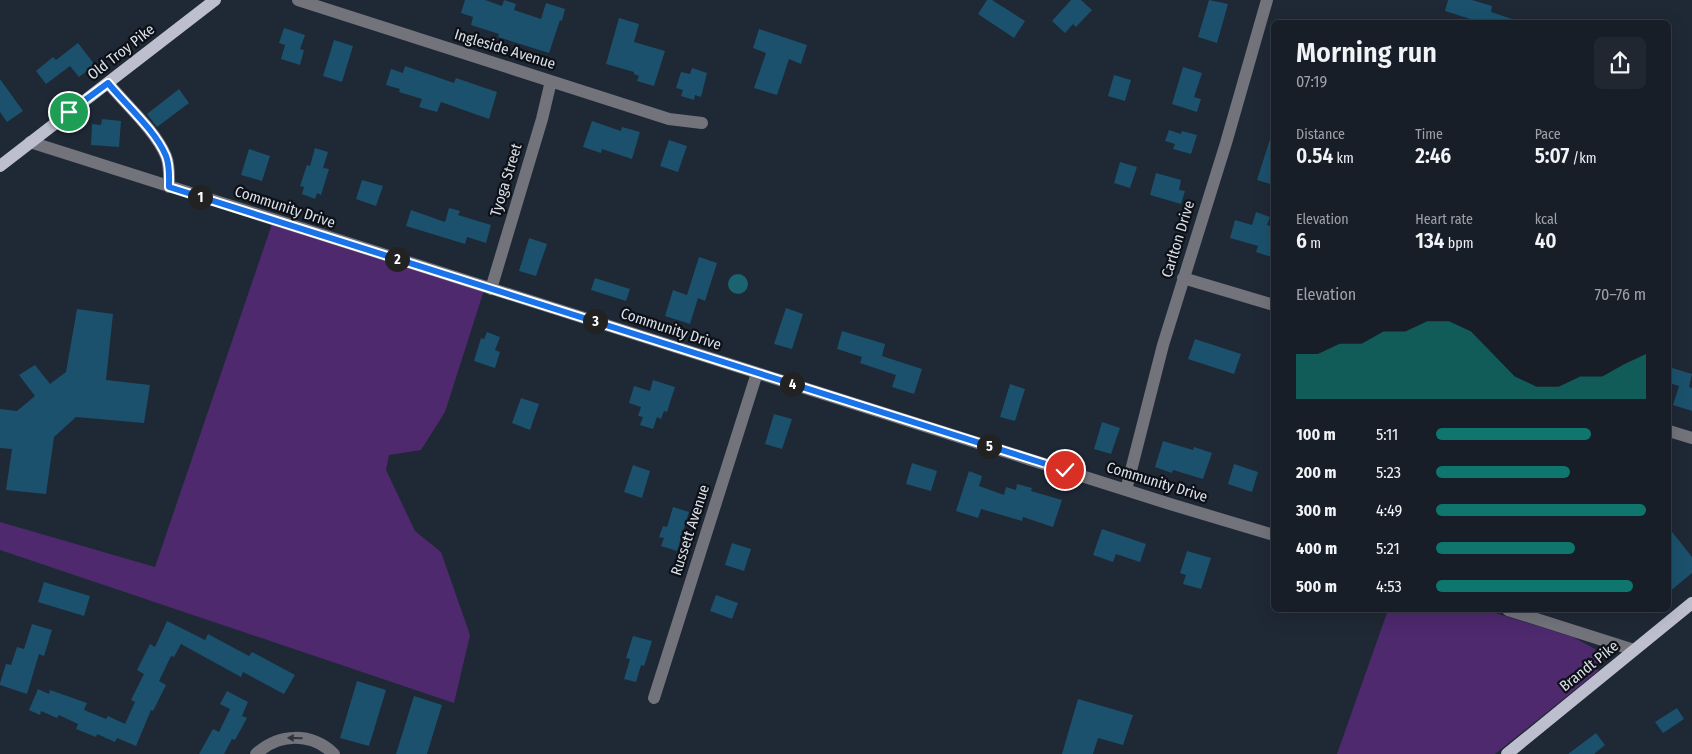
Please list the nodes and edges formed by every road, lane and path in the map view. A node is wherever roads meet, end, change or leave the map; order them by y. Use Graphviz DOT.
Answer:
graph roads {
  1 [pos="215,0"];
  2 [pos="298,0"];
  3 [pos="1267,0"];
  4 [pos="551,81"];
  5 [pos="108,83"];
  6 [pos="702,122"];
  7 [pos="30,142"];
  8 [pos="0,166"];
  9 [pos="169,187"];
  10 [pos="1183,278"];
  11 [pos="491,289"];
  12 [pos="1271,303"];
  13 [pos="757,373"];
  14 [pos="1671,432"];
  15 [pos="1692,438"];
  16 [pos="1126,490"];
  17 [pos="1271,534"];
  18 [pos="1692,603"];
  19 [pos="1514,612"];
  20 [pos="1634,650"];
  21 [pos="654,698"];
  22 [pos="256,754"];
  23 [pos="334,754"];
  24 [pos="1507,754"];
  1 -- 5 [label="main road, Old Troy Pike"];
  2 -- 4 [label="street, Ingleside Avenue"];
  3 -- 10 [label="street, Carlton Drive"];
  4 -- 6 [label="street, Ingleside Avenue"];
  4 -- 11 [label="street, Tyoga Street"];
  5 -- 7 [label="main road, Old Troy Pike"];
  5 -- 9 [label="street"];
  7 -- 8 [label="main road, Old Troy Pike"];
  7 -- 9 [label="street, Community Drive"];
  9 -- 11 [label="street, Community Drive"];
  10 -- 12 [label="street"];
  10 -- 16 [label="street, Carlton Drive"];
  11 -- 13 [label="street, Community Drive"];
  13 -- 16 [label="street, Community Drive"];
  13 -- 21 [label="street, Russett Avenue"];
  14 -- 15 [label="street"];
  16 -- 17 [label="street, Community Drive"];
  18 -- 20 [label="main road, Brandt Pike"];
  19 -- 20 [label="street"];
  20 -- 24 [label="main road, Brandt Pike"];
  23 -- 22 [label="street, one-way"];
}
